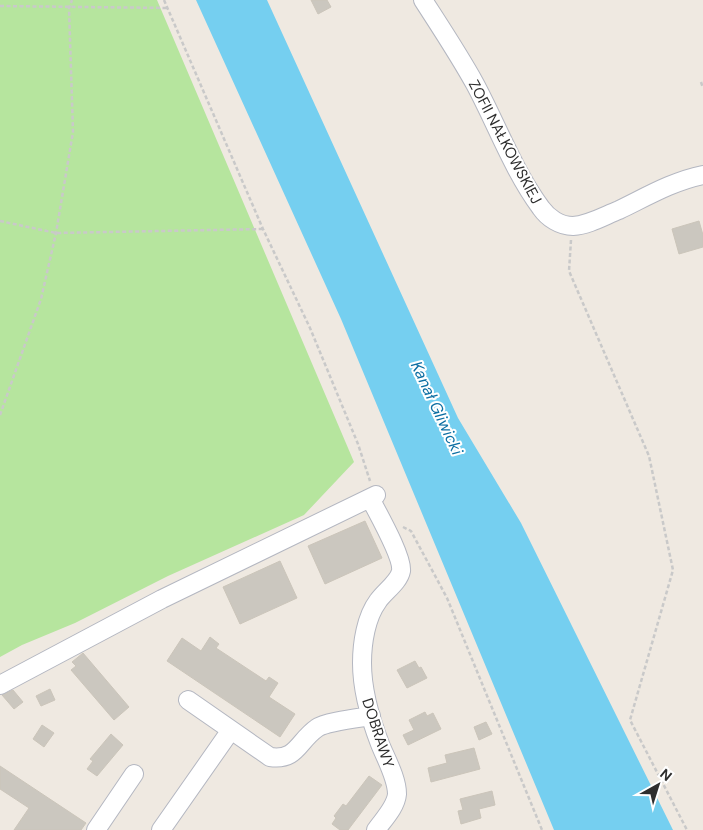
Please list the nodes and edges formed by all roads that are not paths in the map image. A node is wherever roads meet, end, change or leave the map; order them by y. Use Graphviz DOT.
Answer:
graph roads {
  1 [pos="423,0"];
  2 [pos="703,175"];
  3 [pos="0,685"];
  4 [pos="188,700"];
  5 [pos="371,716"];
  6 [pos="231,730"];
  7 [pos="134,774"];
  8 [pos="96,830"];
  9 [pos="160,830"];
  10 [pos="376,830"];
  1 -- 2 [label="street, ZOFII NAŁKOWSKIEJ"];
  3 -- 5 [label="street, DOBRAWY"];
  4 -- 6 [label="street"];
  5 -- 6 [label="street"];
  5 -- 10 [label="street, DOBRAWY"];
  6 -- 9 [label="street"];
  7 -- 8 [label="street"];
}
